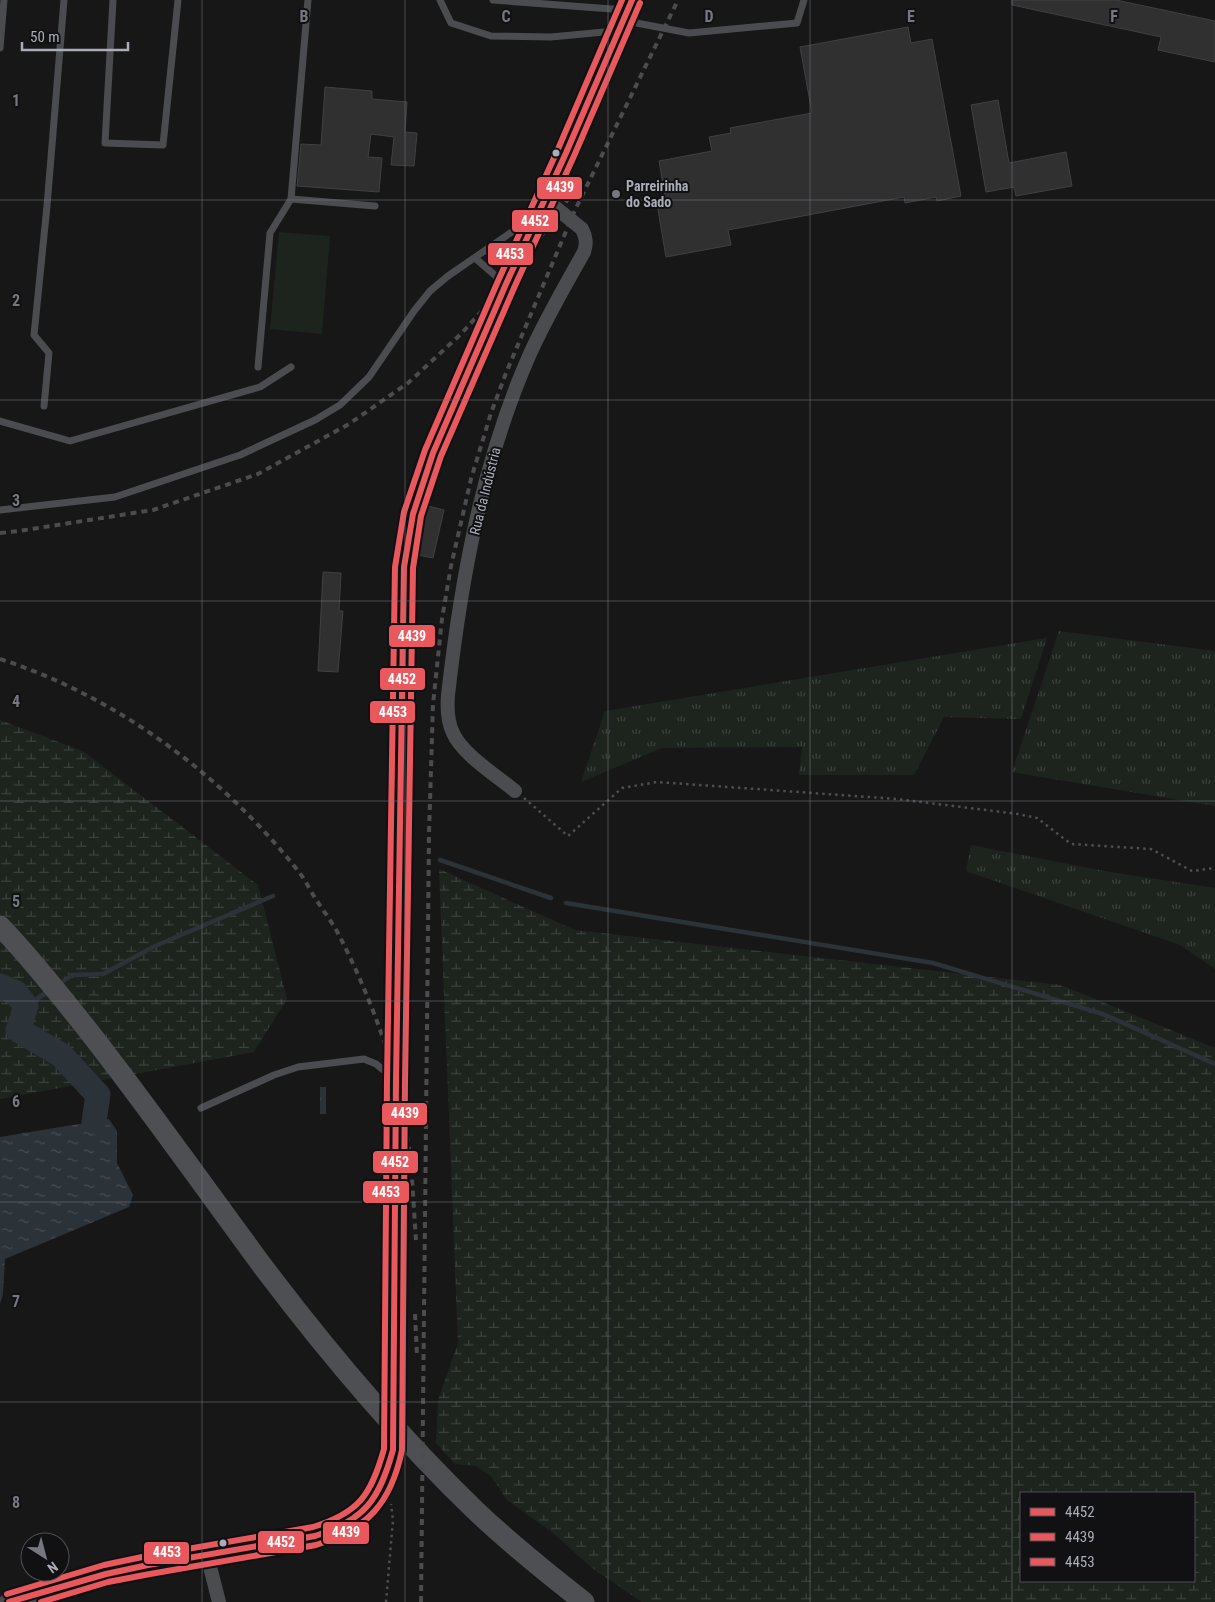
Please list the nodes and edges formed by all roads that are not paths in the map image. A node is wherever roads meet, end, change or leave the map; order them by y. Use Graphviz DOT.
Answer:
graph roads {
  1 [pos="4,0"];
  2 [pos="64,0"];
  3 [pos="113,0"];
  4 [pos="178,0"];
  5 [pos="308,0"];
  6 [pos="440,0"];
  7 [pos="493,0"];
  8 [pos="804,0"];
  9 [pos="625,15"];
  10 [pos="0,48"];
  11 [pos="291,199"];
  12 [pos="374,206"];
  13 [pos="541,206"];
  14 [pos="475,258"];
  15 [pos="506,284"];
  16 [pos="258,367"];
  17 [pos="291,367"];
  18 [pos="44,406"];
  19 [pos="0,421"];
  20 [pos="0,510"];
  21 [pos="515,791"];
  22 [pos="0,926"];
  23 [pos="396,1081"];
  24 [pos="201,1108"];
  25 [pos="207,1555"];
  26 [pos="9,1602"];
  27 [pos="219,1602"];
  28 [pos="584,1602"];
  1 -- 10 [label="lane"];
  2 -- 18 [label="lane"];
  3 -- 4 [label="lane"];
  5 -- 11 [label="lane"];
  6 -- 9 [label="lane"];
  7 -- 9 [label="lane"];
  8 -- 9 [label="lane"];
  9 -- 13 [label="street"];
  11 -- 12 [label="lane"];
  11 -- 16 [label="lane"];
  13 -- 14 [label="lane"];
  13 -- 15 [label="street"];
  13 -- 21 [label="street, Rua da Indústria"];
  14 -- 15 [label="lane"];
  14 -- 20 [label="lane"];
  15 -- 23 [label="street"];
  17 -- 19 [label="lane"];
  22 -- 28 [label="main road"];
  23 -- 24 [label="lane"];
  23 -- 25 [label="street"];
  25 -- 26 [label="street"];
  25 -- 27 [label="street"];
}
